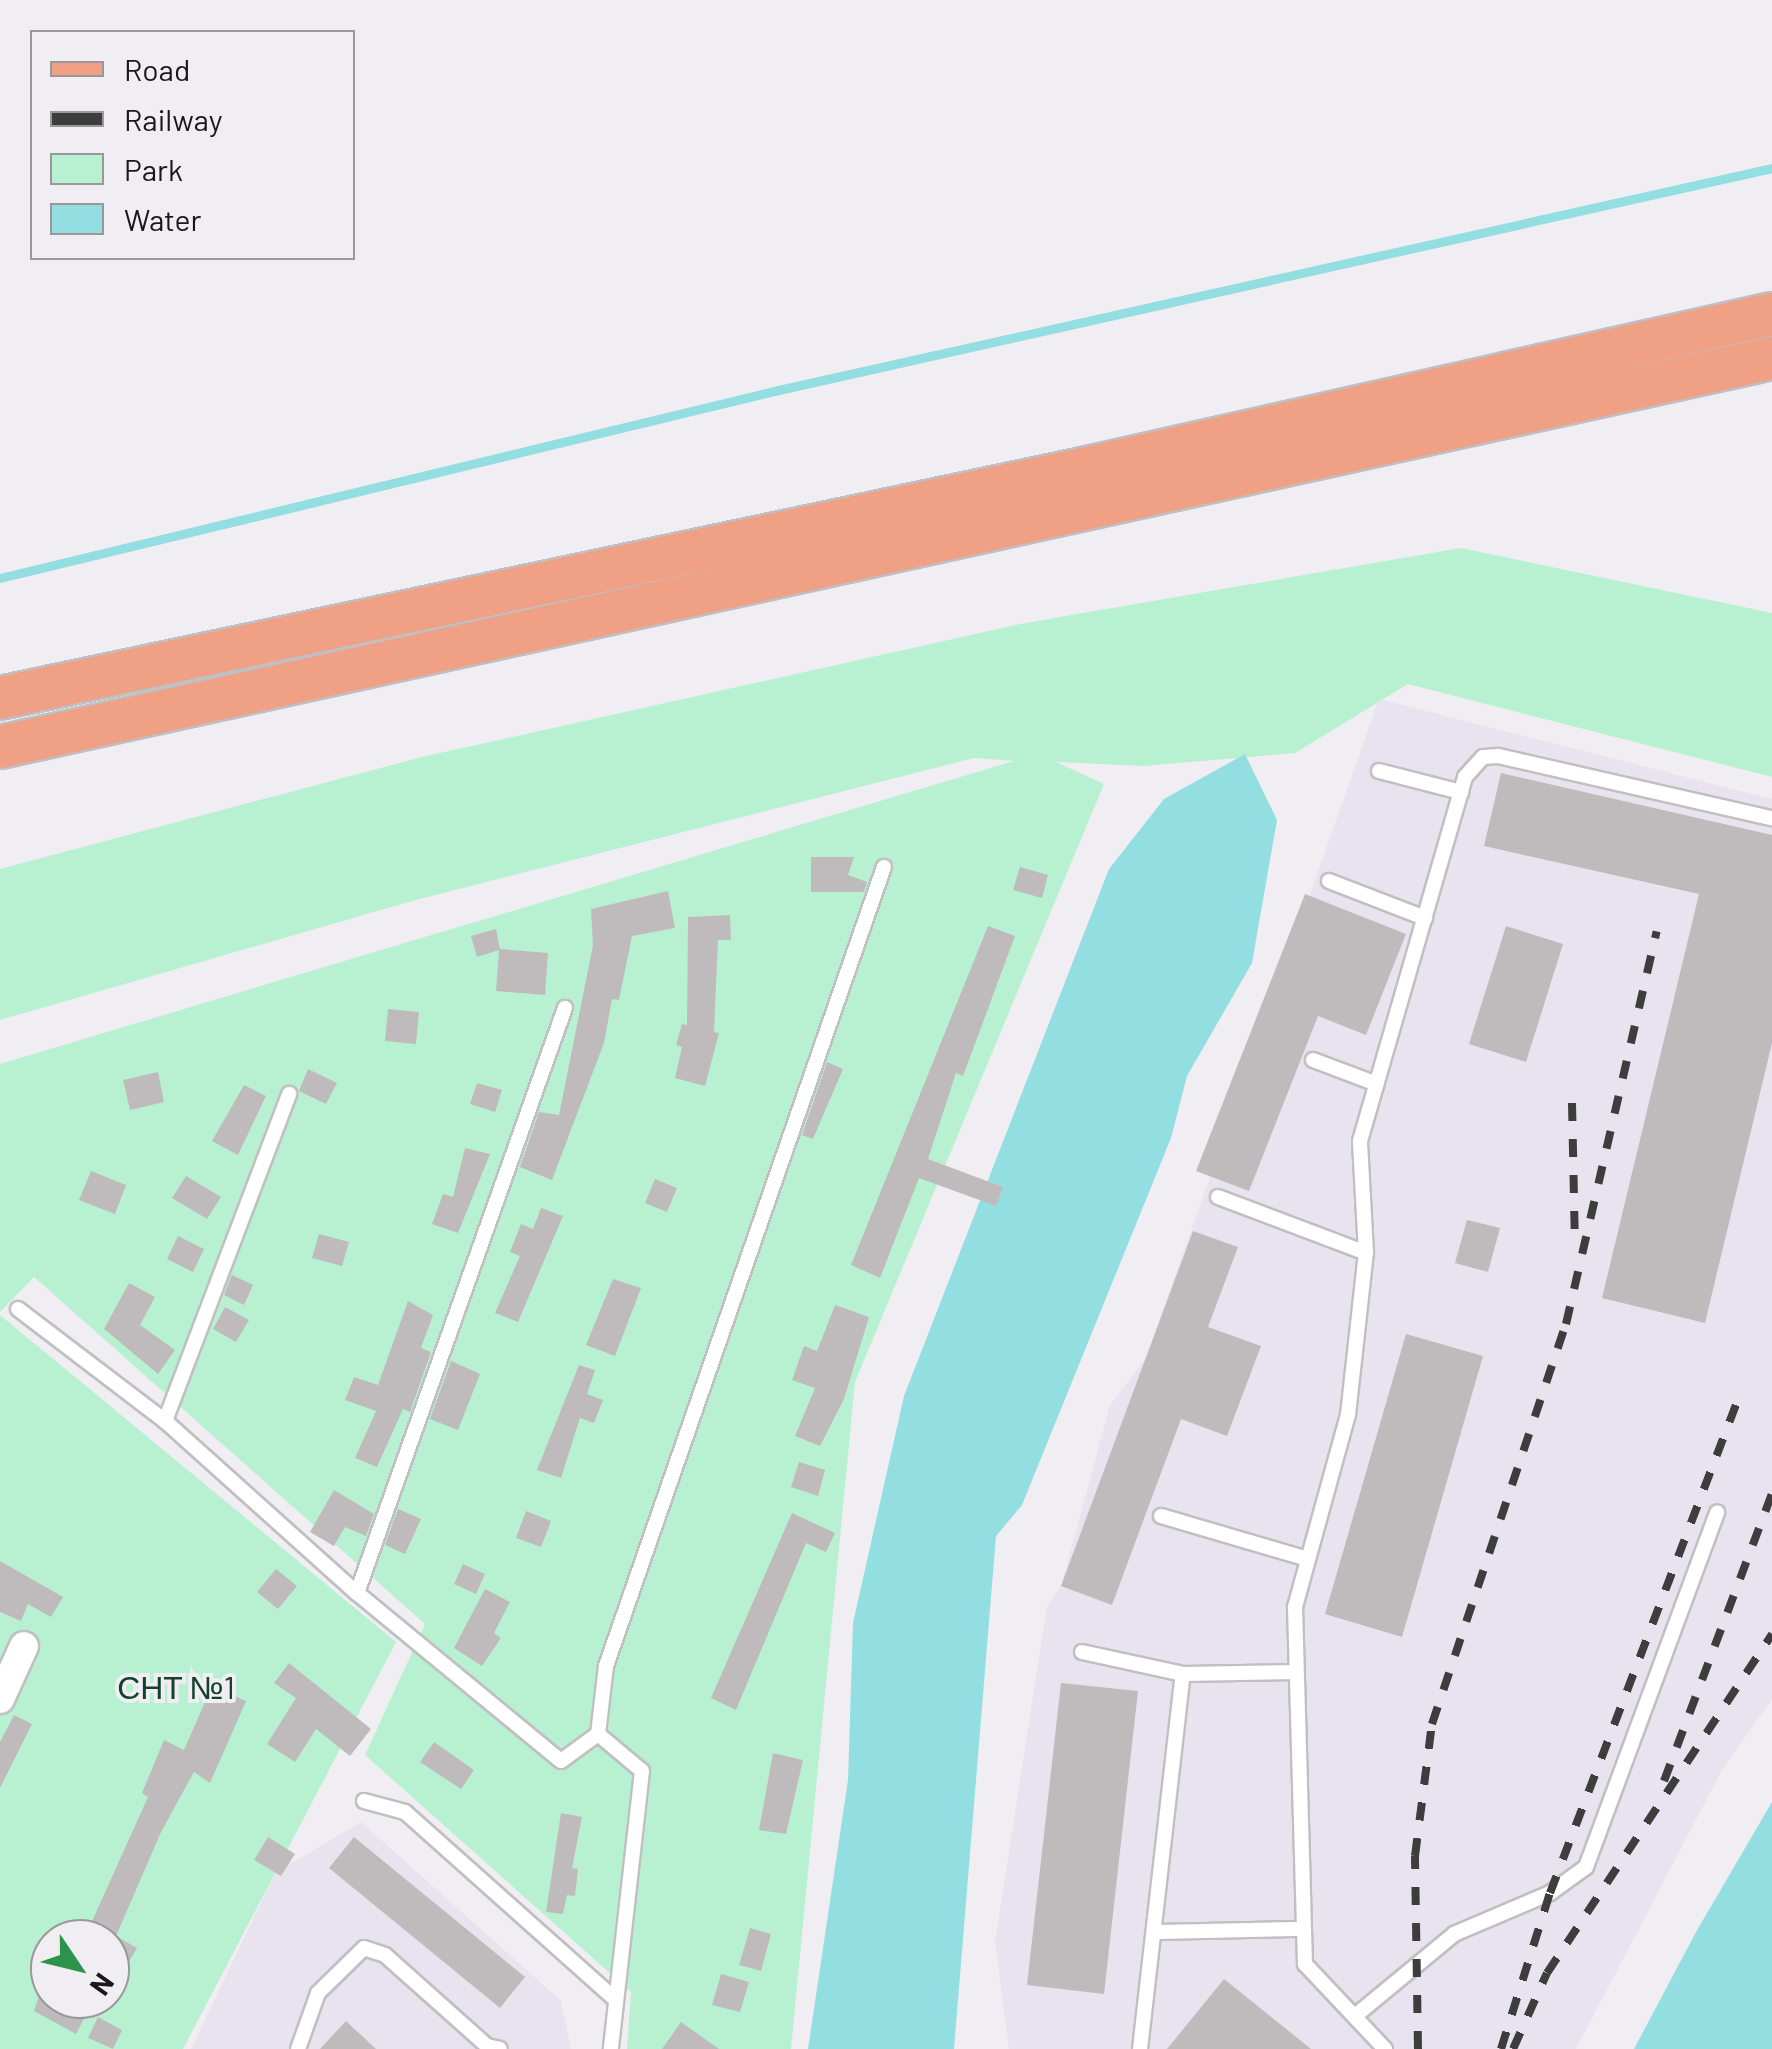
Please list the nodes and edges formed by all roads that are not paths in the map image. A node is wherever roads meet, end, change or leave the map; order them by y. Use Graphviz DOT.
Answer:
graph roads {
  1 [pos="1772,314"];
  2 [pos="1772,358"];
  3 [pos="0,698"];
  4 [pos="0,747"];
  5 [pos="1378,772"];
  6 [pos="1461,792"];
  7 [pos="1772,818"];
  8 [pos="884,867"];
  9 [pos="1328,881"];
  10 [pos="1425,918"];
  11 [pos="565,1008"];
  12 [pos="1313,1060"];
  13 [pos="1377,1084"];
  14 [pos="290,1094"];
  15 [pos="1218,1197"];
  16 [pos="1366,1253"];
  17 [pos="18,1309"];
  18 [pos="165,1421"];
  19 [pos="1717,1512"];
  20 [pos="1161,1516"];
  21 [pos="1308,1559"];
  22 [pos="357,1593"];
  23 [pos="24,1646"];
  24 [pos="1082,1652"];
  25 [pos="1296,1672"];
  26 [pos="1182,1674"];
  27 [pos="0,1699"];
  28 [pos="598,1734"];
  29 [pos="364,1801"];
  30 [pos="1300,1929"];
  31 [pos="1154,1932"];
  32 [pos="615,1999"];
  33 [pos="1355,2016"];
  34 [pos="298,2049"];
  35 [pos="500,2049"];
  36 [pos="611,2049"];
  37 [pos="1140,2049"];
  38 [pos="1386,2049"];
  1 -- 3 [label="main road"];
  2 -- 4 [label="main road"];
  5 -- 6 [label="lane"];
  6 -- 7 [label="lane"];
  6 -- 10 [label="lane"];
  8 -- 28 [label="lane"];
  9 -- 10 [label="lane"];
  10 -- 13 [label="lane"];
  11 -- 22 [label="lane"];
  12 -- 13 [label="lane"];
  13 -- 16 [label="lane"];
  14 -- 18 [label="lane"];
  15 -- 16 [label="lane"];
  16 -- 21 [label="lane"];
  17 -- 18 [label="lane"];
  18 -- 22 [label="lane"];
  19 -- 33 [label="lane"];
  20 -- 21 [label="lane"];
  21 -- 25 [label="lane"];
  22 -- 28 [label="lane"];
  23 -- 27 [label="street"];
  24 -- 26 [label="lane"];
  25 -- 26 [label="lane"];
  25 -- 30 [label="lane"];
  26 -- 31 [label="lane"];
  28 -- 32 [label="lane"];
  29 -- 32 [label="lane"];
  30 -- 31 [label="lane"];
  30 -- 33 [label="lane"];
  31 -- 37 [label="lane"];
  32 -- 36 [label="lane"];
  33 -- 38 [label="lane"];
  34 -- 35 [label="lane"];
}
